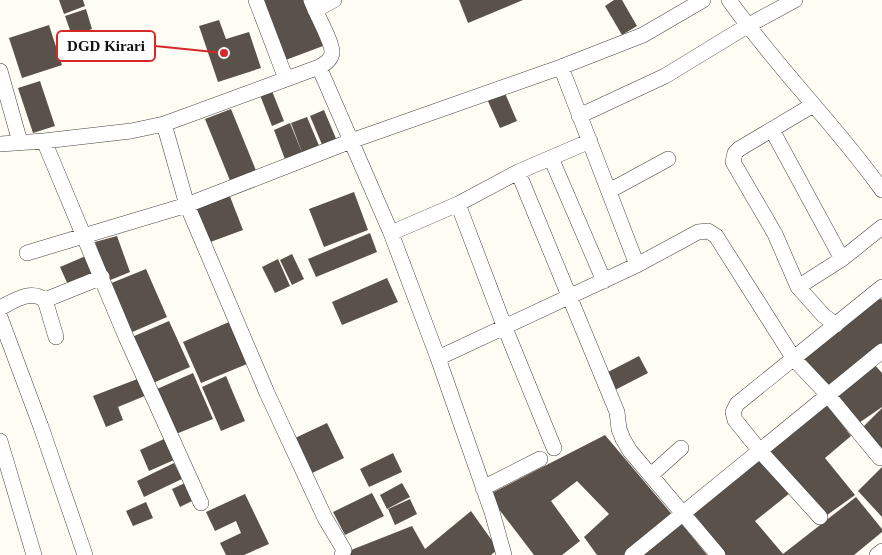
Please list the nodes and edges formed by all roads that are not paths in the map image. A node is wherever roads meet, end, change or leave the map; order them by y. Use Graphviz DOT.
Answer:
graph roads {
  1 [pos="256,0"];
  2 [pos="334,0"];
  3 [pos="703,0"];
  4 [pos="729,0"];
  5 [pos="795,0"];
  6 [pos="313,5"];
  7 [pos="747,26"];
  8 [pos="561,66"];
  9 [pos="319,67"];
  10 [pos="0,70"];
  11 [pos="286,79"];
  12 [pos="813,105"];
  13 [pos="579,116"];
  14 [pos="164,124"];
  15 [pos="772,130"];
  16 [pos="44,141"];
  17 [pos="351,141"];
  18 [pos="590,141"];
  19 [pos="20,142"];
  20 [pos="0,144"];
  21 [pos="551,158"];
  22 [pos="668,159"];
  23 [pos="518,172"];
  24 [pos="882,190"];
  25 [pos="609,191"];
  26 [pos="458,204"];
  27 [pos="187,205"];
  28 [pos="882,227"];
  29 [pos="391,233"];
  30 [pos="84,235"];
  31 [pos="27,253"];
  32 [pos="842,259"];
  33 [pos="637,265"];
  34 [pos="102,277"];
  35 [pos="604,281"];
  36 [pos="798,287"];
  37 [pos="882,287"];
  38 [pos="570,297"];
  39 [pos="45,300"];
  40 [pos="0,308"];
  41 [pos="0,317"];
  42 [pos="836,325"];
  43 [pos="505,328"];
  44 [pos="56,337"];
  45 [pos="882,351"];
  46 [pos="438,358"];
  47 [pos="794,359"];
  48 [pos="828,395"];
  49 [pos="0,441"];
  50 [pos="554,448"];
  51 [pos="681,448"];
  52 [pos="760,451"];
  53 [pos="880,458"];
  54 [pos="540,459"];
  55 [pos="651,476"];
  56 [pos="483,488"];
  57 [pos="201,503"];
  58 [pos="683,514"];
  59 [pos="820,517"];
  60 [pos="882,550"];
  61 [pos="34,555"];
  62 [pos="85,555"];
  63 [pos="342,555"];
  64 [pos="504,555"];
  65 [pos="632,555"];
  66 [pos="718,555"];
  67 [pos="877,555"];
  1 -- 11 [label="street"];
  2 -- 6 [label="street"];
  3 -- 8 [label="street"];
  4 -- 7 [label="street"];
  5 -- 7 [label="street"];
  6 -- 9 [label="street"];
  7 -- 12 [label="street"];
  7 -- 13 [label="street"];
  8 -- 13 [label="street"];
  8 -- 17 [label="street"];
  9 -- 11 [label="street"];
  9 -- 17 [label="street"];
  10 -- 19 [label="street"];
  11 -- 14 [label="street"];
  12 -- 15 [label="street"];
  12 -- 24 [label="street"];
  13 -- 18 [label="street"];
  14 -- 16 [label="street"];
  14 -- 27 [label="street"];
  15 -- 32 [label="street"];
  15 -- 36 [label="street"];
  16 -- 19 [label="street"];
  16 -- 30 [label="street"];
  17 -- 27 [label="street"];
  17 -- 29 [label="street"];
  18 -- 21 [label="street"];
  18 -- 25 [label="street"];
  19 -- 20 [label="street"];
  21 -- 23 [label="street"];
  21 -- 35 [label="street"];
  22 -- 25 [label="street"];
  23 -- 26 [label="street"];
  23 -- 38 [label="street"];
  25 -- 33 [label="street"];
  26 -- 29 [label="street"];
  26 -- 43 [label="street"];
  27 -- 30 [label="street"];
  27 -- 63 [label="street"];
  28 -- 32 [label="street"];
  29 -- 46 [label="street"];
  30 -- 31 [label="street"];
  30 -- 34 [label="street"];
  32 -- 36 [label="street"];
  33 -- 35 [label="street"];
  33 -- 47 [label="street"];
  34 -- 39 [label="street"];
  34 -- 57 [label="street"];
  35 -- 38 [label="street"];
  36 -- 42 [label="street"];
  37 -- 42 [label="street"];
  38 -- 43 [label="street"];
  38 -- 55 [label="street"];
  39 -- 40 [label="street"];
  39 -- 44 [label="street"];
  41 -- 62 [label="street"];
  42 -- 47 [label="street"];
  43 -- 46 [label="street"];
  43 -- 50 [label="street"];
  45 -- 48 [label="street"];
  46 -- 56 [label="street"];
  47 -- 48 [label="street"];
  47 -- 52 [label="street"];
  48 -- 52 [label="street"];
  48 -- 53 [label="street"];
  49 -- 61 [label="street"];
  51 -- 55 [label="street"];
  52 -- 58 [label="street"];
  52 -- 59 [label="street"];
  54 -- 56 [label="street"];
  55 -- 58 [label="street"];
  56 -- 64 [label="street"];
  58 -- 65 [label="street"];
  58 -- 66 [label="street"];
  60 -- 67 [label="street"];
}
